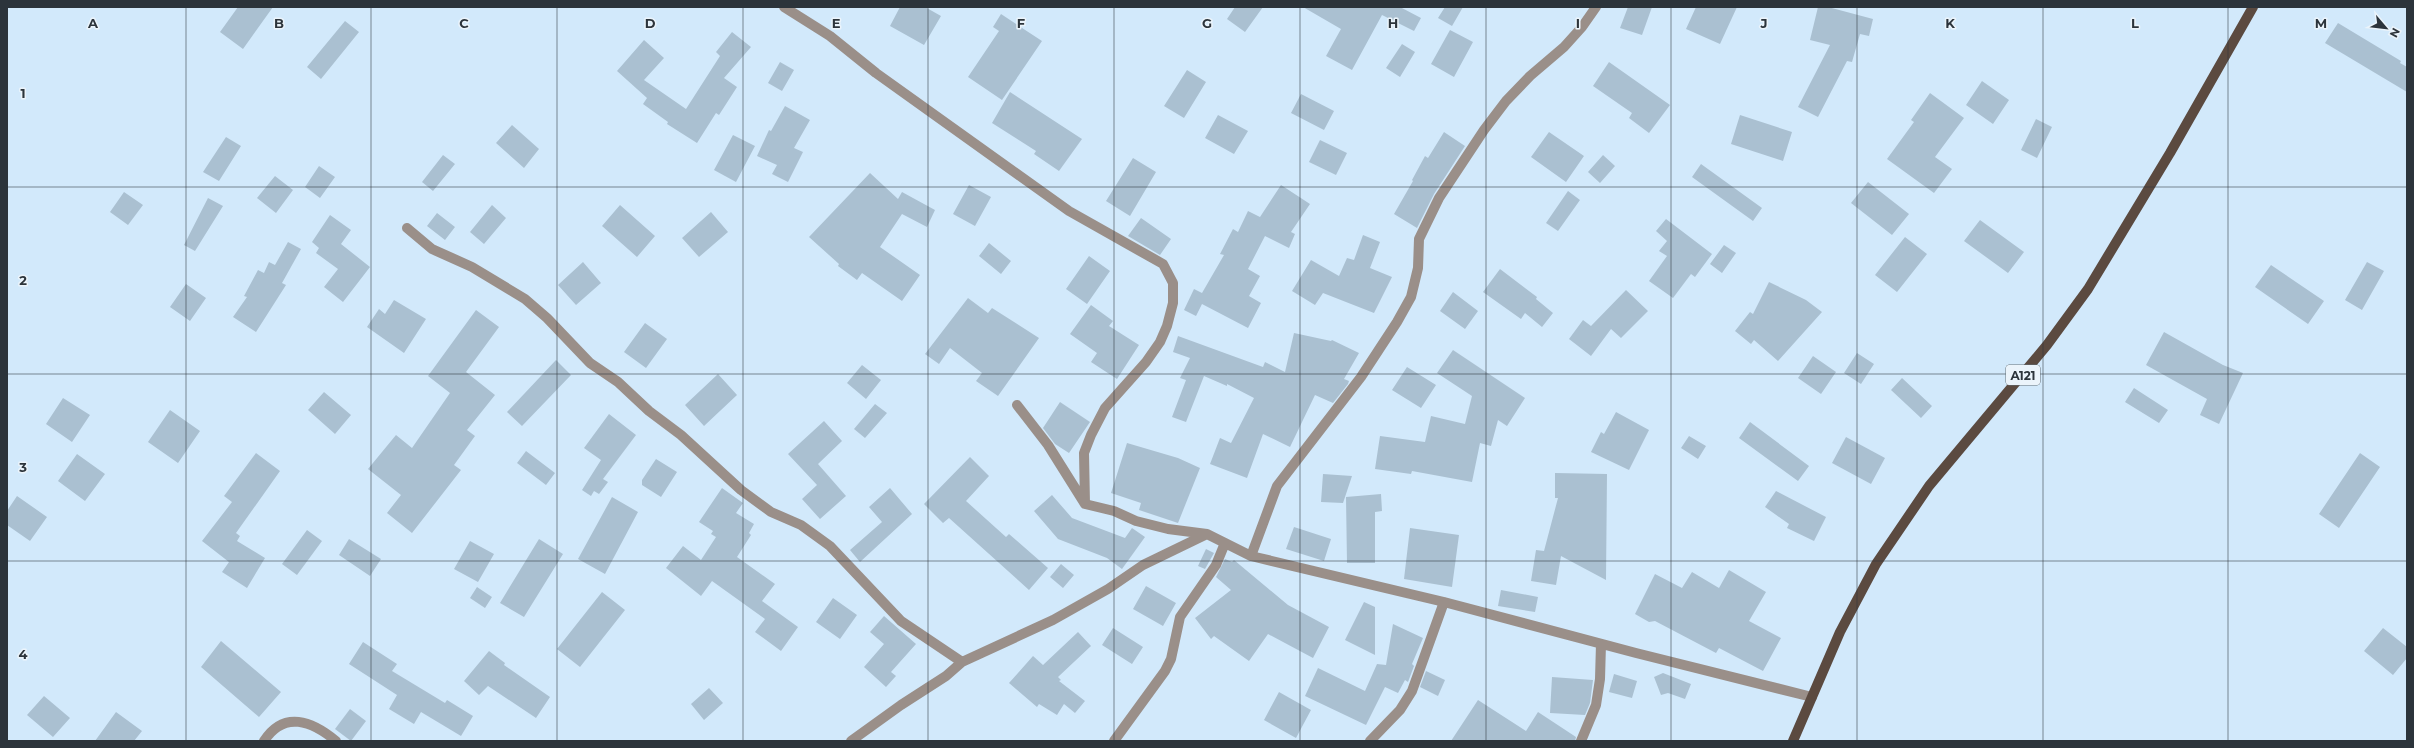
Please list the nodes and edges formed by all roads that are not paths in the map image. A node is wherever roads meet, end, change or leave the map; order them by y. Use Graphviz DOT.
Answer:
graph roads {
  1 [pos="784,7"];
  2 [pos="1596,7"];
  3 [pos="2253,7"];
  4 [pos="408,228"];
  5 [pos="1017,405"];
  6 [pos="1085,504"];
  7 [pos="1207,534"];
  8 [pos="1225,543"];
  9 [pos="1251,556"];
  10 [pos="1444,602"];
  11 [pos="1601,644"];
  12 [pos="962,662"];
  13 [pos="1812,697"];
  14 [pos="264,741"];
  15 [pos="336,741"];
  16 [pos="851,741"];
  17 [pos="1114,741"];
  18 [pos="1370,741"];
  19 [pos="1581,741"];
  20 [pos="1793,741"];
  1 -- 6 [label="street"];
  2 -- 9 [label="street"];
  3 -- 13 [label="main road, A121"];
  4 -- 12 [label="street"];
  5 -- 6 [label="street"];
  6 -- 7 [label="street"];
  7 -- 8 [label="street"];
  7 -- 12 [label="street"];
  8 -- 9 [label="street"];
  8 -- 17 [label="street"];
  9 -- 10 [label="street"];
  10 -- 11 [label="street"];
  10 -- 18 [label="street"];
  11 -- 13 [label="street"];
  11 -- 19 [label="street"];
  12 -- 16 [label="street"];
  13 -- 20 [label="main road, A121"];
  14 -- 15 [label="street"];
}
